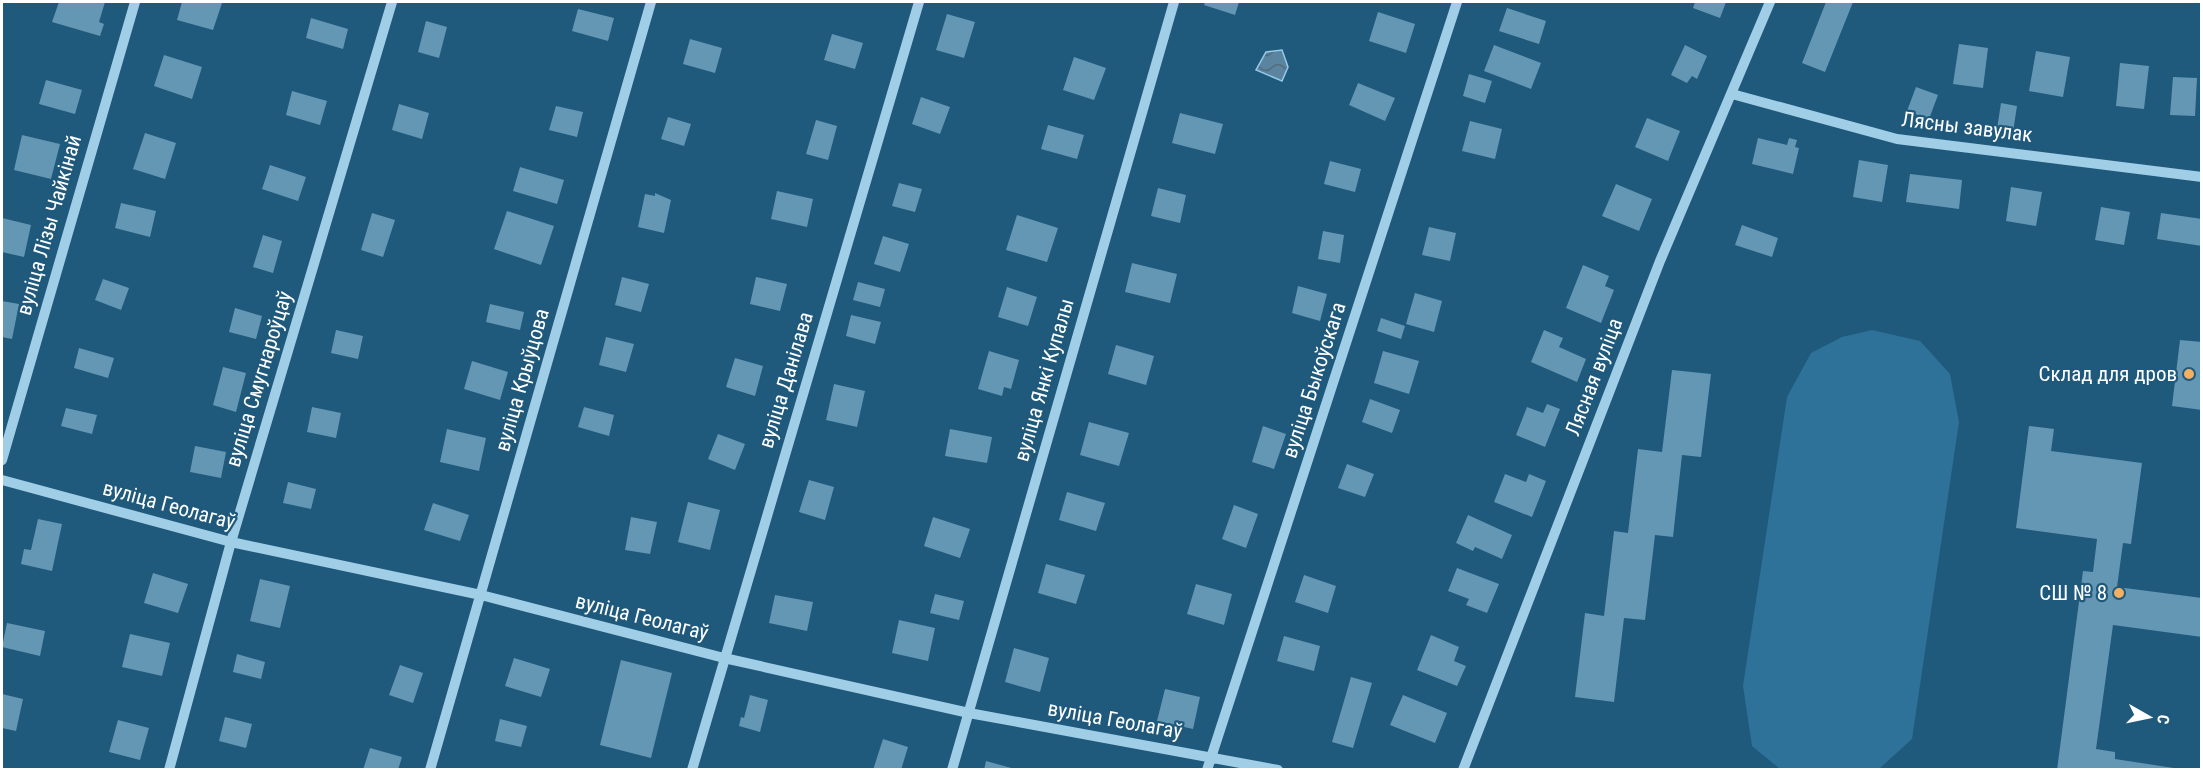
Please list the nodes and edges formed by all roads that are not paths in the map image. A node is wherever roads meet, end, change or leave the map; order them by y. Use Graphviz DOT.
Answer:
graph roads {
  1 [pos="135,2"];
  2 [pos="392,2"];
  3 [pos="651,2"];
  4 [pos="919,2"];
  5 [pos="1174,2"];
  6 [pos="1457,2"];
  7 [pos="1770,2"];
  8 [pos="1732,94"];
  9 [pos="2202,177"];
  10 [pos="2,460"];
  11 [pos="2,480"];
  12 [pos="231,542"];
  13 [pos="481,595"];
  14 [pos="724,658"];
  15 [pos="969,713"];
  16 [pos="1211,758"];
  17 [pos="169,770"];
  18 [pos="430,770"];
  19 [pos="692,770"];
  20 [pos="952,770"];
  21 [pos="1207,770"];
  22 [pos="1278,770"];
  23 [pos="1463,770"];
  1 -- 10 [label="street, вуліца Лізы Чайкінай"];
  2 -- 12 [label="street, вуліца Смугнароўцаў"];
  3 -- 13 [label="street, вуліца Крыўцова"];
  4 -- 14 [label="street, вуліца Данілава"];
  5 -- 15 [label="street, вуліца Янкі Купалы"];
  6 -- 16 [label="street, вуліца Быкоўскага"];
  7 -- 8 [label="street, Лясная вуліца"];
  8 -- 9 [label="street, Лясны завулак"];
  8 -- 23 [label="street, Лясная вуліца"];
  11 -- 12 [label="street, вуліца Геолагаў"];
  12 -- 13 [label="street, вуліца Геолагаў"];
  12 -- 17 [label="street, вуліца Смугнароўцаў"];
  13 -- 14 [label="street, вуліца Геолагаў"];
  13 -- 18 [label="street, вуліца Крыўцова"];
  14 -- 15 [label="street, вуліца Геолагаў"];
  14 -- 19 [label="street, вуліца Данілава"];
  15 -- 16 [label="street, вуліца Геолагаў"];
  15 -- 20 [label="street, вуліца Янкі Купалы"];
  16 -- 21 [label="street, вуліца Быкоўскага"];
  16 -- 22 [label="street, вуліца Геолагаў"];
}
